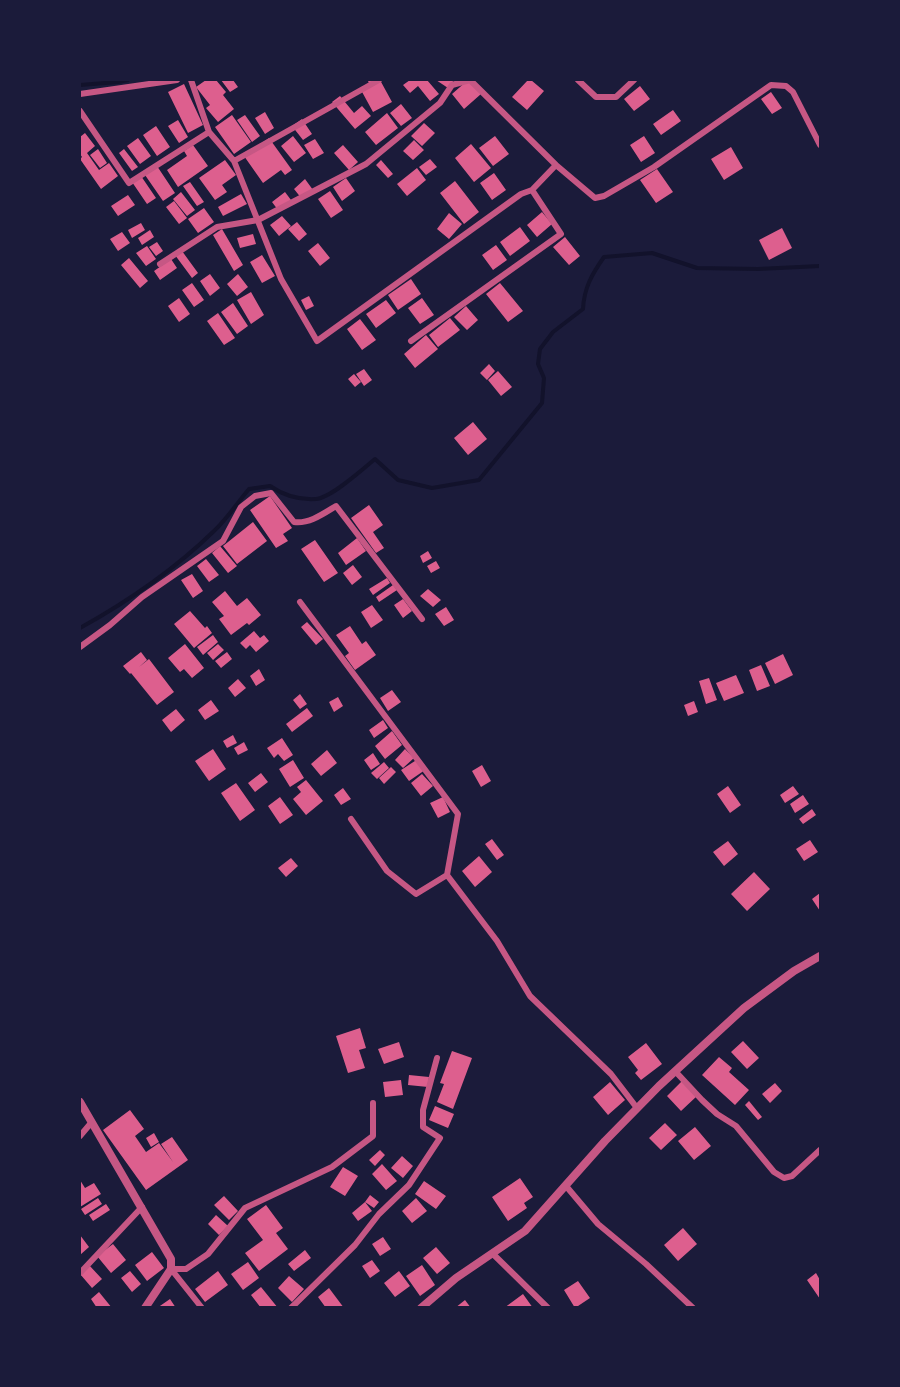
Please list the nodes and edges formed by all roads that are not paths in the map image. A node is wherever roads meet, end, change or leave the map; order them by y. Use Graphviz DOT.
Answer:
graph roads {
  1 [pos="177,80"];
  2 [pos="191,80"];
  3 [pos="379,80"];
  4 [pos="578,80"];
  5 [pos="634,80"];
  6 [pos="80,94"];
  7 [pos="80,111"];
  8 [pos="209,132"];
  9 [pos="820,145"];
  10 [pos="234,161"];
  11 [pos="556,165"];
  12 [pos="532,190"];
  13 [pos="258,220"];
  14 [pos="160,264"];
  15 [pos="411,341"];
  16 [pos="300,602"];
  17 [pos="422,619"];
  18 [pos="80,647"];
  19 [pos="351,819"];
  20 [pos="447,875"];
  21 [pos="820,956"];
  22 [pos="437,1058"];
  23 [pos="675,1071"];
  24 [pos="80,1102"];
  25 [pos="373,1103"];
  26 [pos="637,1108"];
  27 [pos="91,1123"];
  28 [pos="80,1136"];
  29 [pos="820,1150"];
  30 [pos="566,1186"];
  31 [pos="142,1207"];
  32 [pos="492,1252"];
  33 [pos="171,1269"];
  34 [pos="80,1273"];
  35 [pos="145,1308"];
  36 [pos="202,1308"];
  37 [pos="291,1308"];
  38 [pos="421,1308"];
  39 [pos="548,1308"];
  40 [pos="693,1308"];
  1 -- 6 [label="street"];
  2 -- 8 [label="street"];
  3 -- 10 [label="street"];
  4 -- 5 [label="street"];
  7 -- 8 [label="street"];
  8 -- 10 [label="street"];
  9 -- 11 [label="street"];
  10 -- 13 [label="street"];
  11 -- 12 [label="street"];
  11 -- 13 [label="street"];
  12 -- 13 [label="street"];
  12 -- 15 [label="street"];
  13 -- 14 [label="street"];
  16 -- 20 [label="street"];
  17 -- 18 [label="street"];
  19 -- 20 [label="street"];
  20 -- 26 [label="street"];
  21 -- 23 [label="street"];
  22 -- 37 [label="street"];
  23 -- 26 [label="street"];
  23 -- 29 [label="street"];
  24 -- 27 [label="street"];
  25 -- 33 [label="street"];
  26 -- 30 [label="street"];
  27 -- 28 [label="street"];
  27 -- 31 [label="street"];
  30 -- 32 [label="street"];
  30 -- 40 [label="street"];
  31 -- 33 [label="street"];
  31 -- 34 [label="street"];
  32 -- 38 [label="street"];
  32 -- 39 [label="street"];
  33 -- 35 [label="street"];
  33 -- 36 [label="street"];
}
